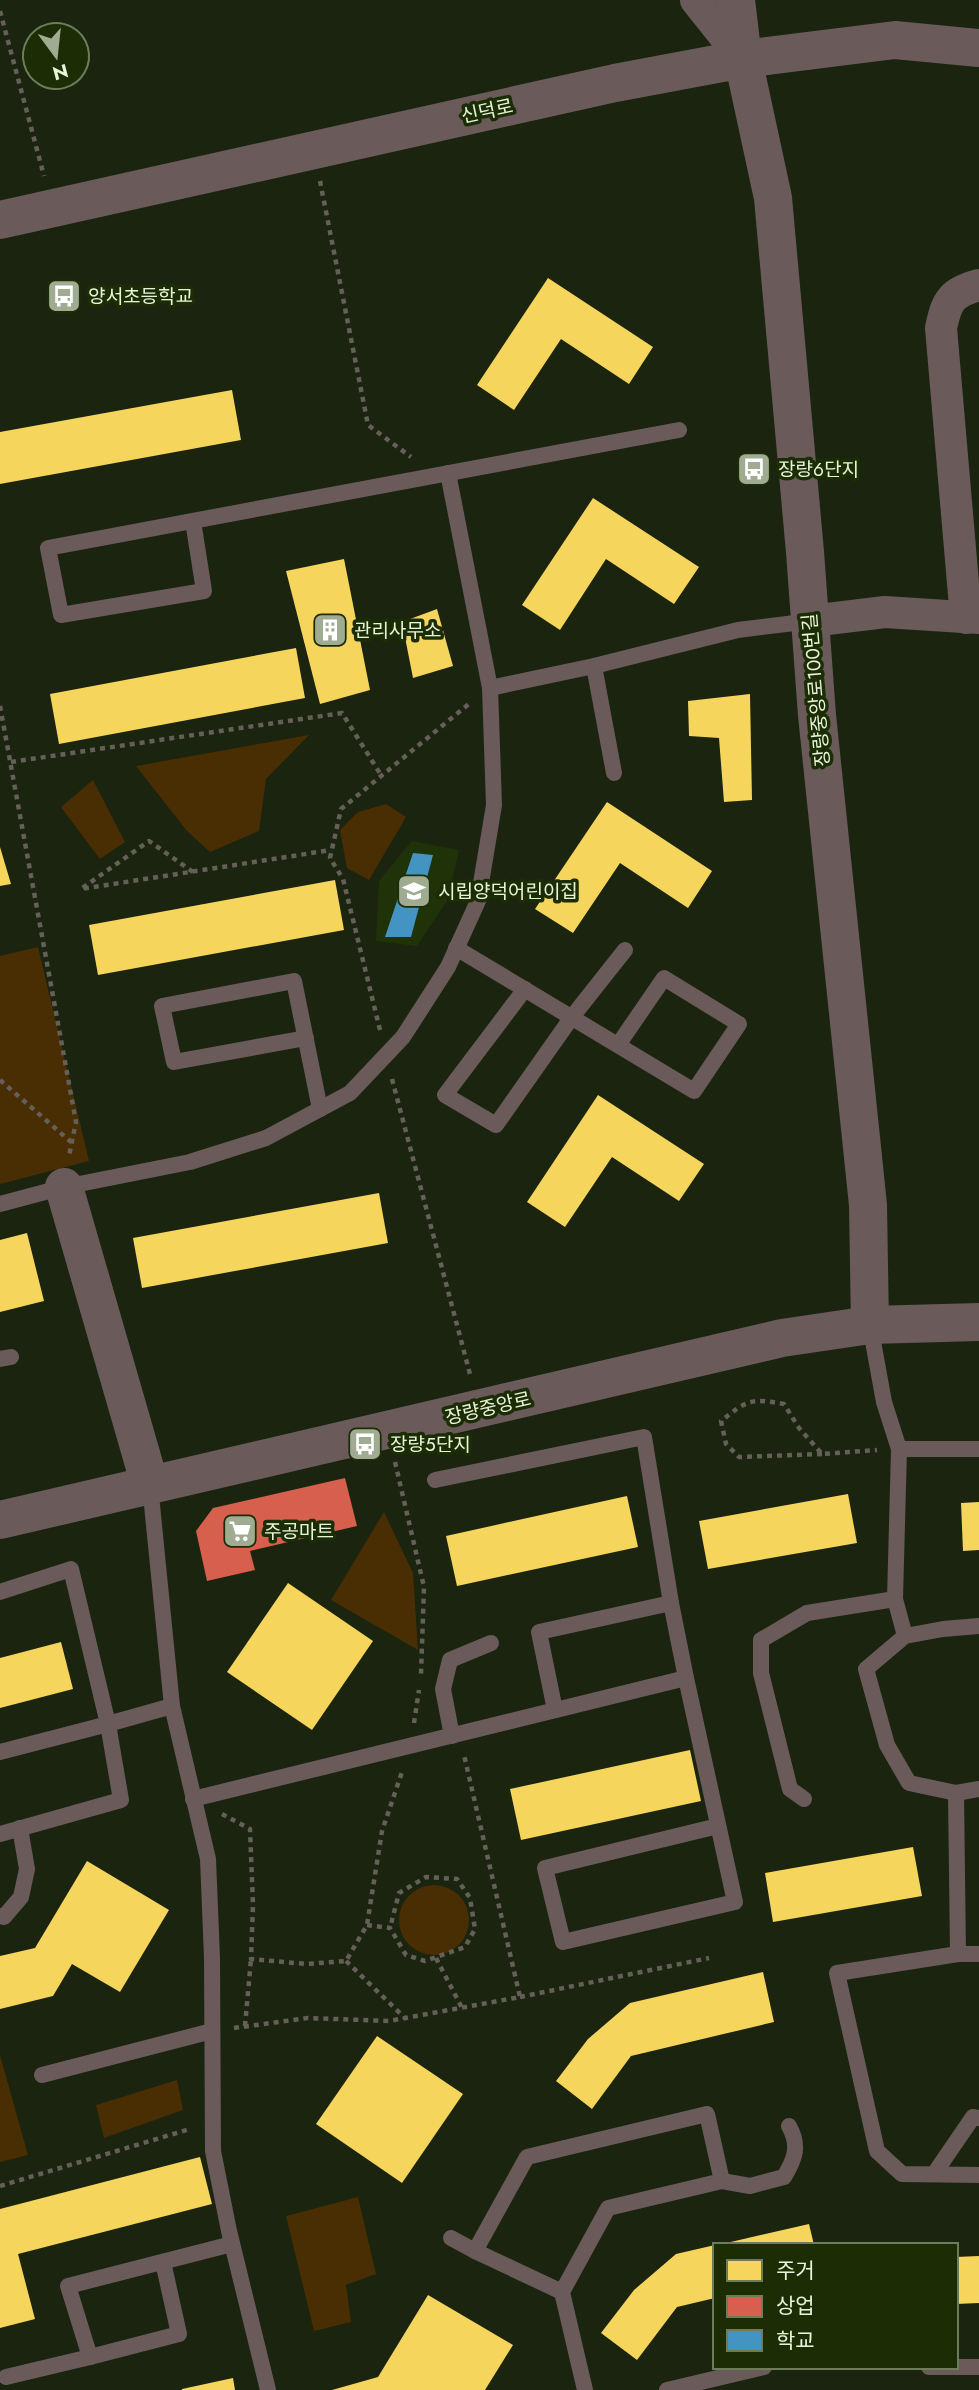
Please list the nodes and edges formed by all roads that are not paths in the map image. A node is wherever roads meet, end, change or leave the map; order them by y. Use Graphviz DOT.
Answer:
graph roads {
  1 [pos="696,0"];
  2 [pos="736,0"];
  3 [pos="979,48"];
  4 [pos="743,59"];
  5 [pos="0,220"];
  6 [pos="979,285"];
  7 [pos="679,430"];
  8 [pos="448,473"];
  9 [pos="193,521"];
  10 [pos="972,618"];
  11 [pos="811,621"];
  12 [pos="594,666"];
  13 [pos="490,688"];
  14 [pos="614,773"];
  15 [pos="456,948"];
  16 [pos="625,950"];
  17 [pos="526,989"];
  18 [pos="572,1017"];
  19 [pos="306,1038"];
  20 [pos="618,1045"];
  21 [pos="320,1109"];
  22 [pos="64,1187"];
  23 [pos="0,1204"];
  24 [pos="979,1322"];
  25 [pos="870,1325"];
  26 [pos="899,1449"];
  27 [pos="979,1449"];
  28 [pos="435,1480"];
  29 [pos="150,1485"];
  30 [pos="0,1520"];
  31 [pos="0,1592"];
  32 [pos="895,1599"];
  33 [pos="671,1602"];
  34 [pos="979,1626"];
  35 [pos="905,1636"];
  36 [pos="491,1643"];
  37 [pos="686,1678"];
  38 [pos="172,1706"];
  39 [pos="555,1710"];
  40 [pos="108,1724"];
  41 [pos="455,1735"];
  42 [pos="0,1752"];
  43 [pos="979,1789"];
  44 [pos="956,1793"];
  45 [pos="193,1799"];
  46 [pos="804,1799"];
  47 [pos="718,1826"];
  48 [pos="20,1828"];
  49 [pos="0,1834"];
  50 [pos="0,1916"];
  51 [pos="958,1954"];
  52 [pos="979,1954"];
  53 [pos="212,2031"];
  54 [pos="42,2075"];
  55 [pos="979,2118"];
  56 [pos="789,2126"];
  57 [pos="934,2174"];
  58 [pos="979,2175"];
  59 [pos="722,2180"];
  60 [pos="451,2238"];
  61 [pos="232,2244"];
  62 [pos="475,2251"];
  63 [pos="163,2262"];
  64 [pos="562,2292"];
  65 [pos="90,2357"];
  66 [pos="958,2367"];
  67 [pos="979,2367"];
  68 [pos="756,2369"];
  69 [pos="6,2377"];
  70 [pos="268,2390"];
  71 [pos="585,2390"];
  72 [pos="667,2390"];
  1 -- 4 [label="street"];
  2 -- 4 [label="street, 장량중앙로100번길"];
  3 -- 4 [label="street, 신덕로"];
  4 -- 5 [label="street, 신덕로"];
  4 -- 11 [label="street, 장량중앙로100번길"];
  6 -- 10 [label="street"];
  7 -- 8 [label="lane"];
  8 -- 9 [label="lane"];
  8 -- 13 [label="lane"];
  9 -- 9 [label="lane"];
  10 -- 11 [label="street"];
  11 -- 12 [label="lane"];
  11 -- 25 [label="street, 장량중앙로100번길"];
  12 -- 13 [label="lane"];
  12 -- 14 [label="lane"];
  13 -- 15 [label="lane"];
  15 -- 17 [label="lane"];
  15 -- 21 [label="lane"];
  16 -- 18 [label="lane"];
  17 -- 18 [label="lane"];
  17 -- 18 [label="lane"];
  18 -- 20 [label="lane"];
  19 -- 19 [label="lane"];
  19 -- 21 [label="lane"];
  20 -- 20 [label="lane"];
  21 -- 22 [label="lane"];
  22 -- 23 [label="lane"];
  22 -- 29 [label="street"];
  24 -- 25 [label="street, 장량중앙로"];
  25 -- 26 [label="lane"];
  25 -- 29 [label="street, 장량중앙로"];
  26 -- 27 [label="lane"];
  26 -- 32 [label="lane"];
  28 -- 33 [label="lane"];
  29 -- 30 [label="street, 장량중앙로"];
  29 -- 38 [label="lane"];
  31 -- 40 [label="lane"];
  32 -- 35 [label="lane"];
  32 -- 46 [label="lane"];
  33 -- 37 [label="lane"];
  33 -- 39 [label="lane"];
  34 -- 35 [label="lane"];
  35 -- 44 [label="lane"];
  36 -- 41 [label="lane"];
  37 -- 39 [label="lane"];
  37 -- 47 [label="lane"];
  38 -- 40 [label="lane"];
  38 -- 45 [label="lane"];
  39 -- 41 [label="lane"];
  40 -- 42 [label="lane"];
  40 -- 48 [label="lane"];
  41 -- 45 [label="lane"];
  43 -- 44 [label="lane"];
  44 -- 51 [label="lane"];
  45 -- 53 [label="lane"];
  47 -- 47 [label="lane"];
  48 -- 49 [label="lane"];
  48 -- 50 [label="lane"];
  51 -- 52 [label="lane"];
  51 -- 57 [label="lane"];
  53 -- 54 [label="lane"];
  53 -- 61 [label="lane"];
  55 -- 57 [label="lane"];
  56 -- 59 [label="lane"];
  57 -- 58 [label="lane"];
  59 -- 62 [label="lane"];
  59 -- 64 [label="lane"];
  60 -- 62 [label="lane"];
  61 -- 63 [label="lane"];
  61 -- 70 [label="lane"];
  62 -- 64 [label="lane"];
  63 -- 65 [label="lane"];
  63 -- 65 [label="lane"];
  64 -- 71 [label="lane"];
  65 -- 69 [label="lane"];
  66 -- 67 [label="lane"];
  68 -- 72 [label="lane"];
}
